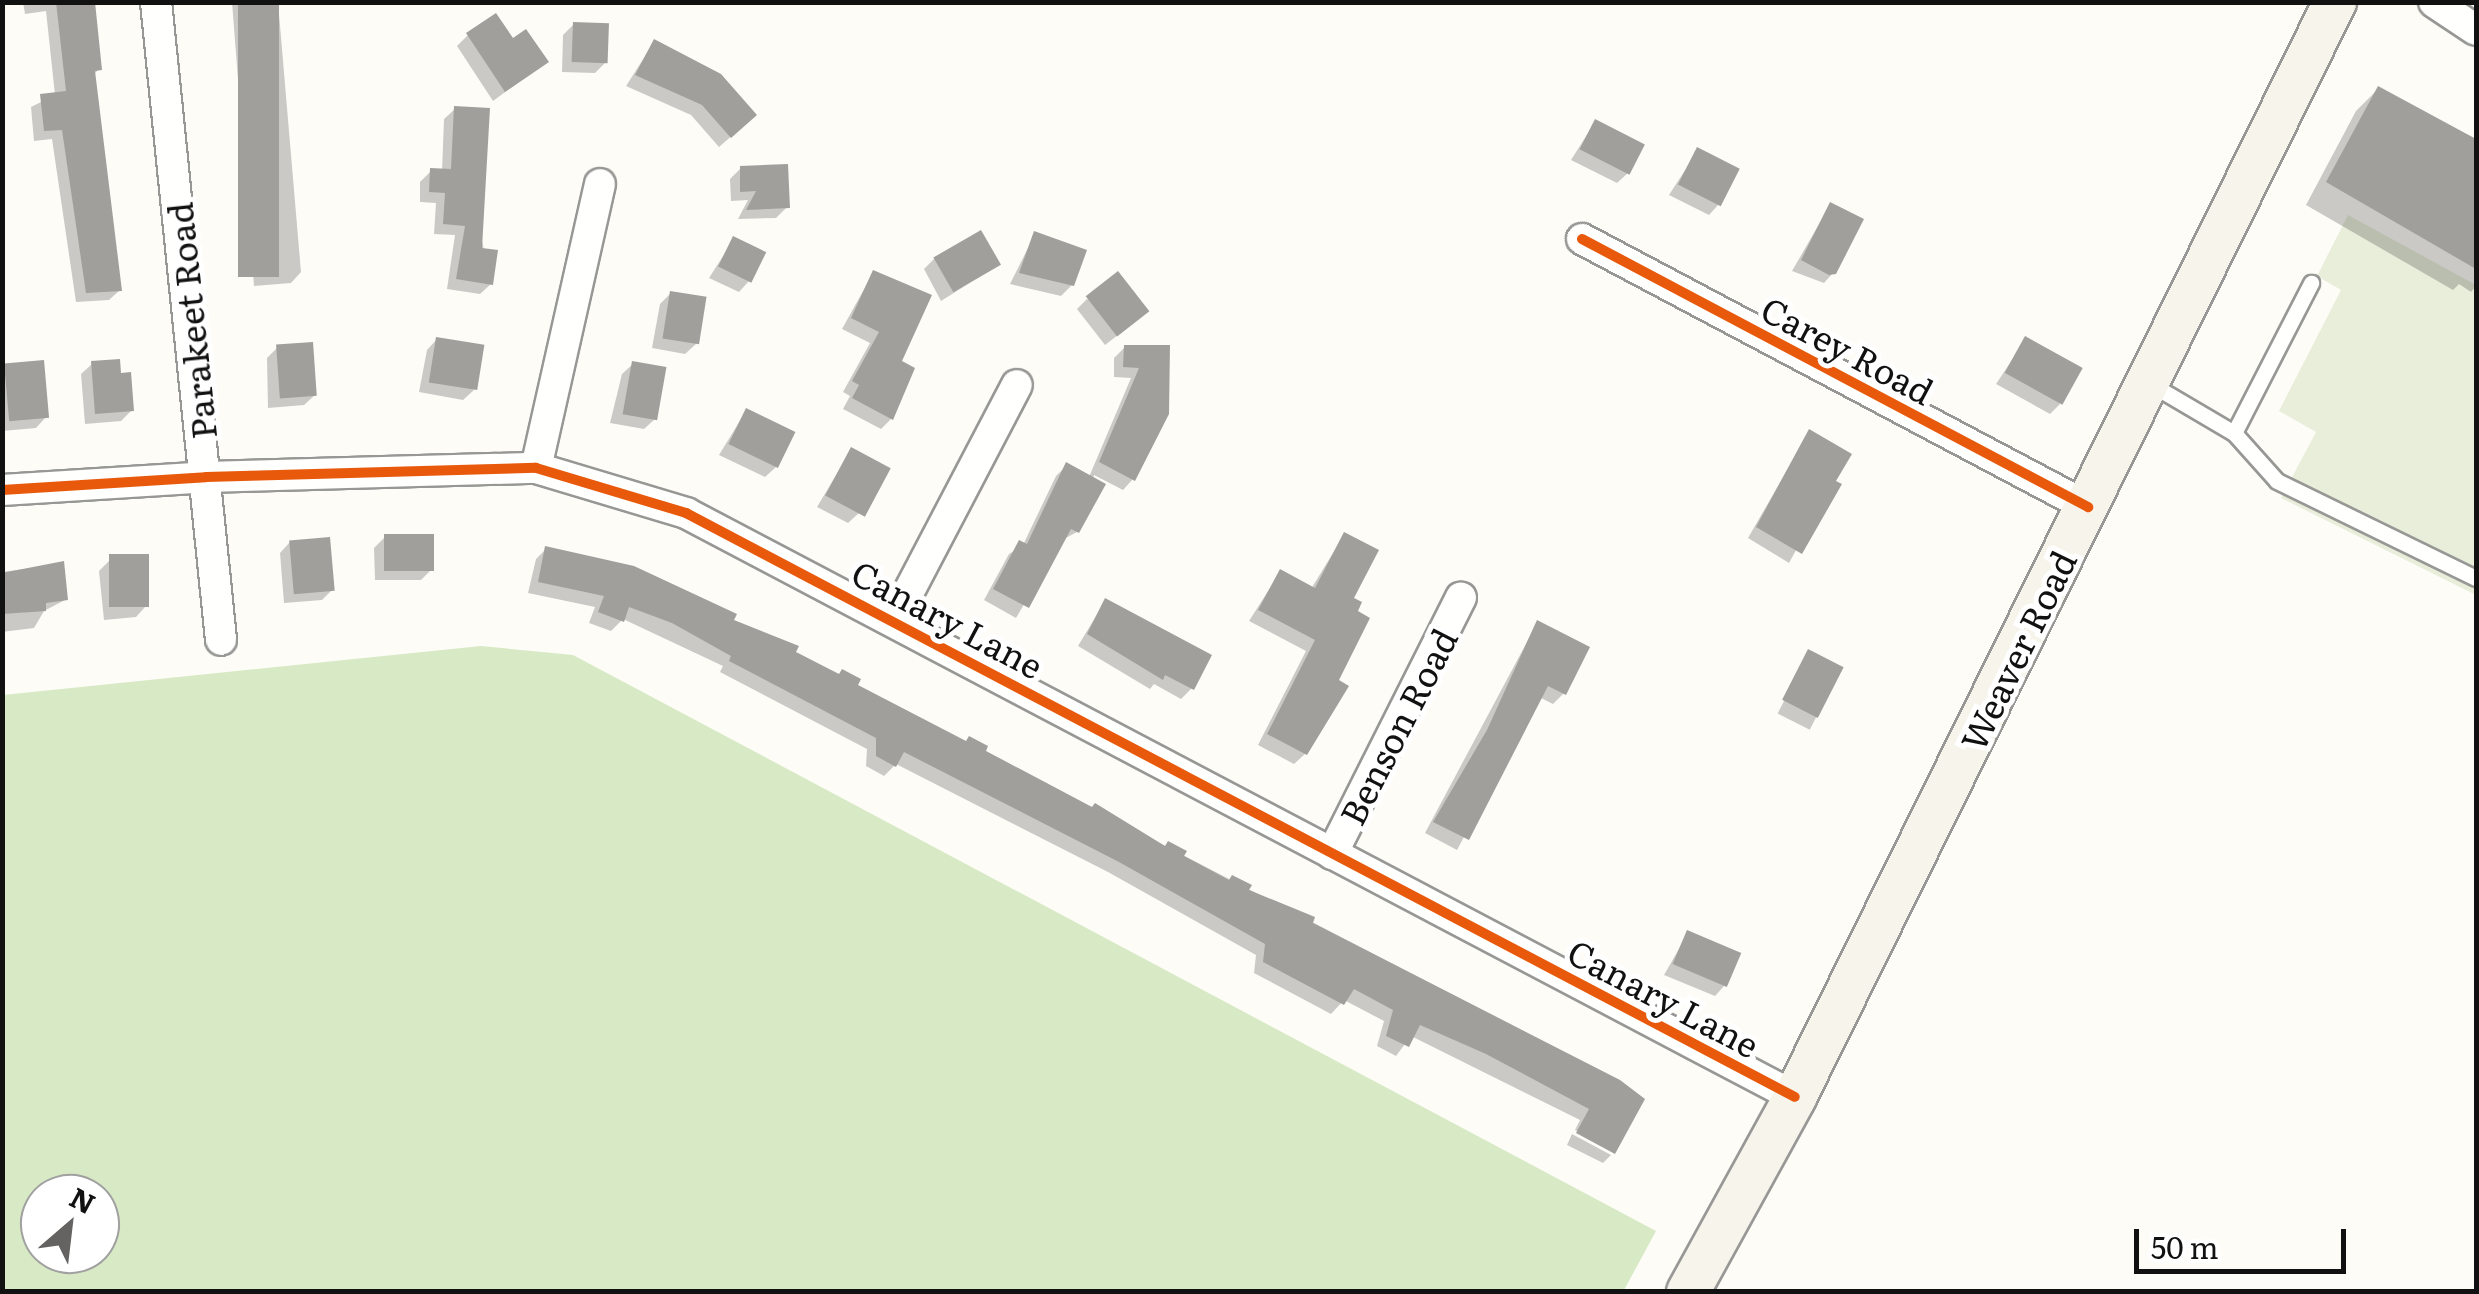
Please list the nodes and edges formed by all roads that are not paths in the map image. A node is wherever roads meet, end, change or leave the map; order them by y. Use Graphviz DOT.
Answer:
graph roads {
  1 [pos="156,2"];
  2 [pos="2335,2"];
  3 [pos="2434,2"];
  4 [pos="2476,30"];
  5 [pos="600,184"];
  6 [pos="1582,239"];
  7 [pos="2311,283"];
  8 [pos="2148,383"];
  9 [pos="1017,386"];
  10 [pos="2234,433"];
  11 [pos="536,468"];
  12 [pos="206,476"];
  13 [pos="2,490"];
  14 [pos="2088,507"];
  15 [pos="2476,578"];
  16 [pos="1461,598"];
  17 [pos="894,620"];
  18 [pos="221,640"];
  19 [pos="1332,854"];
  20 [pos="1794,1097"];
  21 [pos="1688,1292"];
  1 -- 12 [label="street, Parakeet Road"];
  2 -- 8 [label="main road, Weaver Road"];
  3 -- 4 [label="street"];
  5 -- 11 [label="street"];
  6 -- 14 [label="street, Carey Road"];
  7 -- 10 [label="lane"];
  8 -- 10 [label="lane"];
  8 -- 14 [label="main road, Weaver Road"];
  9 -- 17 [label="street"];
  10 -- 15 [label="lane"];
  11 -- 12 [label="street, Canary Lane"];
  11 -- 17 [label="street, Canary Lane"];
  12 -- 13 [label="street, Canary Lane"];
  12 -- 18 [label="street, Parakeet Road"];
  14 -- 20 [label="main road, Weaver Road"];
  16 -- 19 [label="street, Benson Road"];
  17 -- 19 [label="street, Canary Lane"];
  19 -- 20 [label="street, Canary Lane"];
  20 -- 21 [label="main road, Weaver Road"];
}
